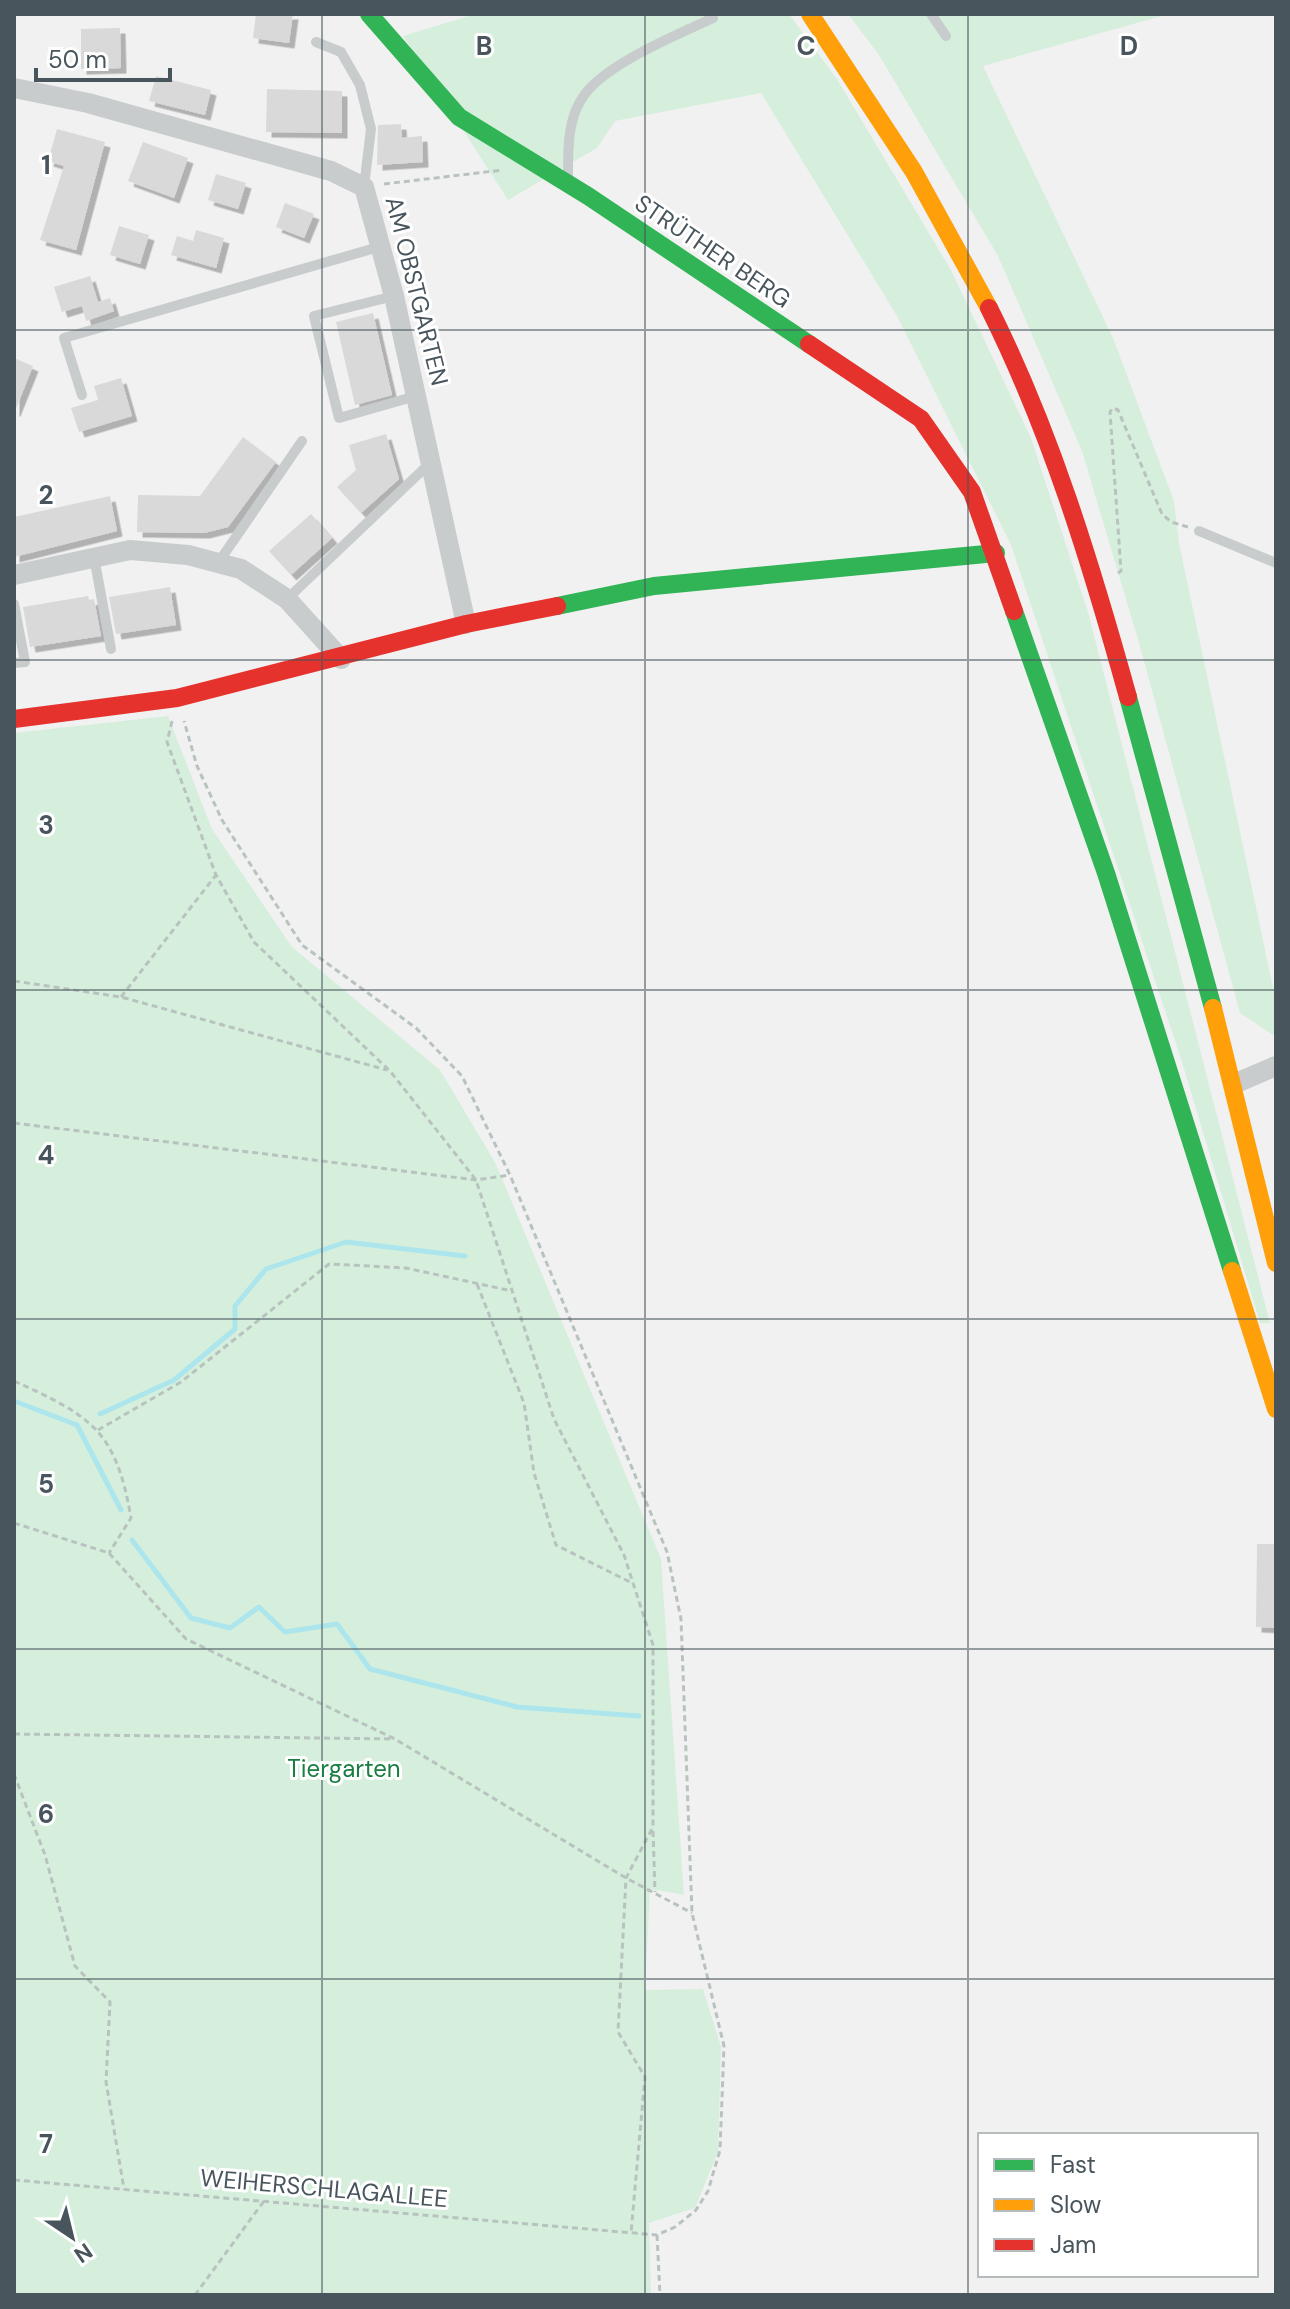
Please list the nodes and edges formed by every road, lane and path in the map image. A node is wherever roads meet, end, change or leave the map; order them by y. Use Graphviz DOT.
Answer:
graph roads {
  1 [pos="369,14"];
  2 [pos="810,14"];
  3 [pos="931,14"];
  4 [pos="713,18"];
  5 [pos="946,36"];
  6 [pos="316,42"];
  7 [pos="14,88"];
  8 [pos="508,170"];
  9 [pos="568,184"];
  10 [pos="364,187"];
  11 [pos="382,246"];
  12 [pos="394,296"];
  13 [pos="82,395"];
  14 [pos="416,396"];
  15 [pos="302,441"];
  16 [pos="431,461"];
  17 [pos="1199,531"];
  18 [pos="996,553"];
  19 [pos="94,557"];
  20 [pos="218,563"];
  21 [pos="1276,563"];
  22 [pos="14,575"];
  23 [pos="1112,576"];
  24 [pos="287,599"];
  25 [pos="14,604"];
  26 [pos="466,624"];
  27 [pos="111,649"];
  28 [pos="341,659"];
  29 [pos="14,663"];
  30 [pos="177,698"];
  31 [pos="14,719"];
  32 [pos="216,875"];
  33 [pos="14,981"];
  34 [pos="121,997"];
  35 [pos="1276,1066"];
  36 [pos="390,1071"];
  37 [pos="1234,1084"];
  38 [pos="14,1123"];
  39 [pos="510,1175"];
  40 [pos="476,1180"];
  41 [pos="1276,1263"];
  42 [pos="476,1283"];
  43 [pos="512,1291"];
  44 [pos="14,1381"];
  45 [pos="1276,1409"];
  46 [pos="98,1430"];
  47 [pos="14,1523"];
  48 [pos="109,1553"];
  49 [pos="634,1584"];
  50 [pos="14,1734"];
  51 [pos="395,1739"];
  52 [pos="14,1774"];
  53 [pos="653,1827"];
  54 [pos="626,1878"];
  55 [pos="655,1894"];
  56 [pos="692,1913"];
  57 [pos="14,2180"];
  58 [pos="124,2189"];
  59 [pos="264,2201"];
  60 [pos="631,2234"];
  61 [pos="657,2235"];
  62 [pos="195,2295"];
  63 [pos="660,2295"];
  1 -- 9 [label="street, STRÜTHER BERG"];
  2 -- 37 [label="street"];
  3 -- 5 [label="lane"];
  4 -- 9 [label="lane"];
  6 -- 10 [label="lane"];
  7 -- 10 [label="street, AM OBSTGARTEN"];
  8 -- 10 [label="path"];
  9 -- 18 [label="street, STRÜTHER BERG"];
  10 -- 11 [label="street, AM OBSTGARTEN"];
  11 -- 12 [label="street, AM OBSTGARTEN"];
  11 -- 13 [label="lane"];
  12 -- 14 [label="street, AM OBSTGARTEN"];
  12 -- 14 [label="lane"];
  14 -- 16 [label="street, AM OBSTGARTEN"];
  15 -- 20 [label="lane"];
  16 -- 24 [label="lane"];
  16 -- 26 [label="street, AM OBSTGARTEN"];
  17 -- 21 [label="lane"];
  17 -- 23 [label="path"];
  18 -- 26 [label="street"];
  18 -- 45 [label="street, STRÜTHER BERG"];
  19 -- 20 [label="street"];
  19 -- 22 [label="street"];
  19 -- 27 [label="lane"];
  20 -- 24 [label="street"];
  24 -- 28 [label="street"];
  25 -- 29 [label="lane"];
  26 -- 28 [label="street"];
  28 -- 30 [label="street"];
  30 -- 31 [label="street"];
  30 -- 32 [label="path"];
  30 -- 39 [label="path"];
  32 -- 34 [label="path"];
  32 -- 36 [label="path"];
  33 -- 34 [label="path"];
  34 -- 36 [label="path"];
  35 -- 37 [label="street"];
  36 -- 40 [label="path"];
  37 -- 41 [label="street"];
  38 -- 40 [label="path"];
  39 -- 40 [label="path"];
  39 -- 56 [label="path"];
  40 -- 43 [label="path"];
  42 -- 43 [label="path"];
  42 -- 46 [label="path"];
  42 -- 49 [label="path"];
  43 -- 49 [label="path"];
  44 -- 46 [label="path"];
  46 -- 48 [label="path"];
  47 -- 48 [label="path"];
  48 -- 51 [label="path"];
  49 -- 53 [label="path"];
  50 -- 51 [label="path"];
  51 -- 54 [label="path"];
  52 -- 58 [label="path"];
  53 -- 54 [label="path"];
  53 -- 55 [label="path"];
  54 -- 55 [label="path"];
  54 -- 60 [label="path"];
  55 -- 56 [label="path"];
  56 -- 61 [label="path"];
  57 -- 58 [label="path, WEIHERSCHLAGALLEE"];
  58 -- 59 [label="path, WEIHERSCHLAGALLEE"];
  59 -- 60 [label="path, WEIHERSCHLAGALLEE"];
  59 -- 62 [label="path"];
  60 -- 61 [label="path, WEIHERSCHLAGALLEE"];
  61 -- 63 [label="path"];
}
